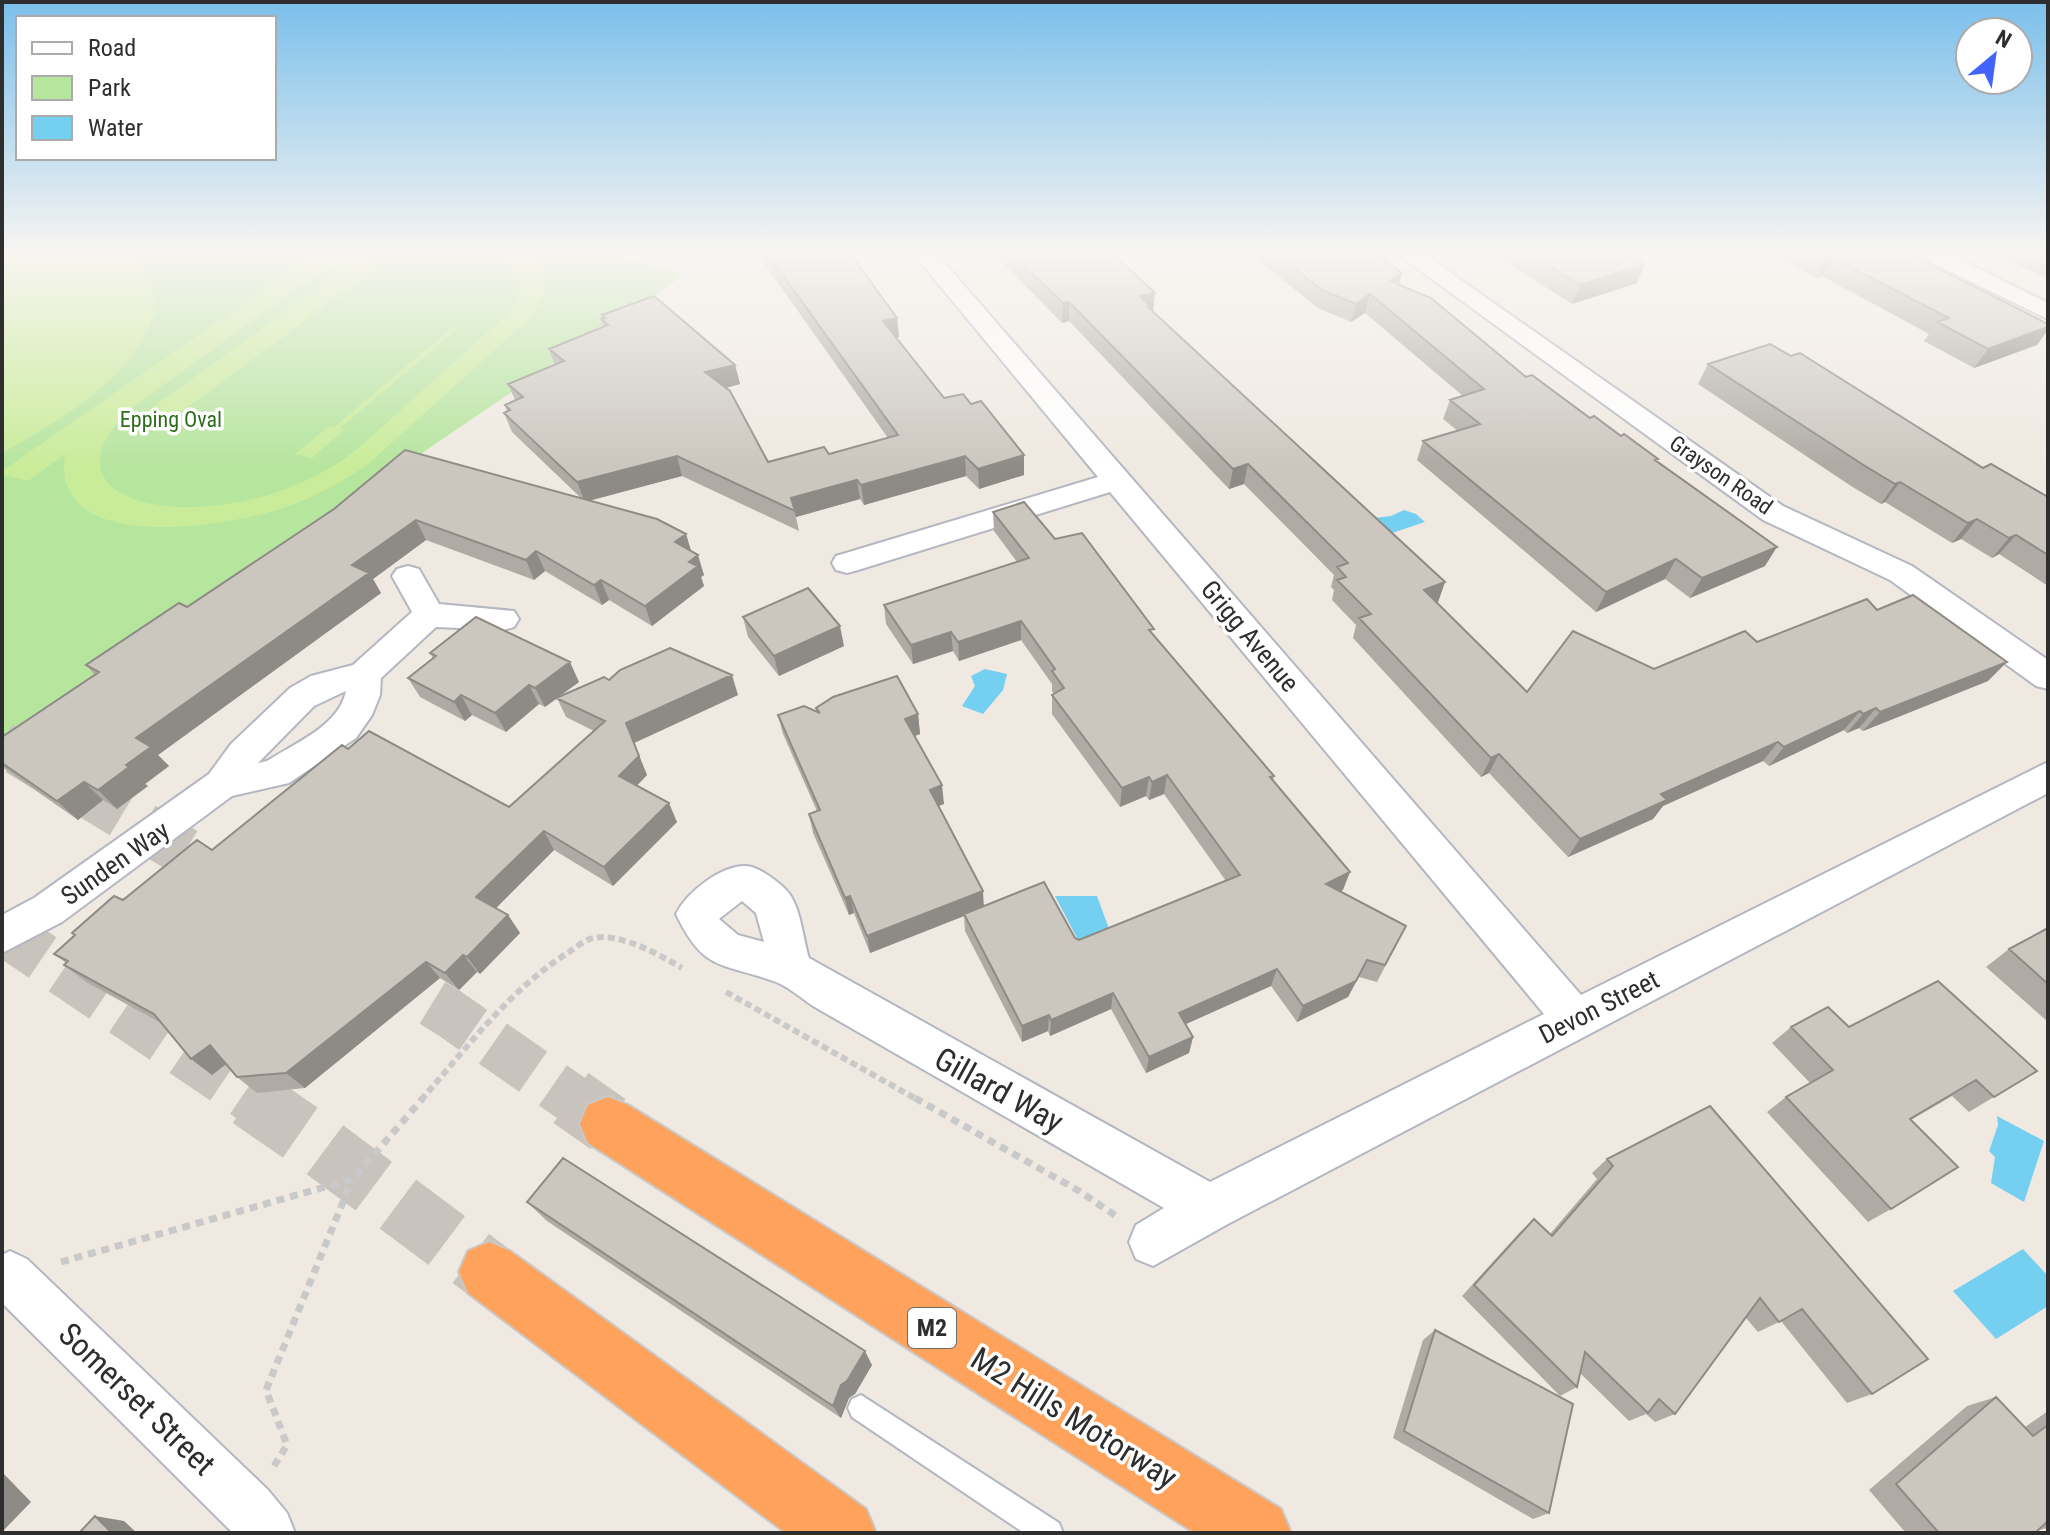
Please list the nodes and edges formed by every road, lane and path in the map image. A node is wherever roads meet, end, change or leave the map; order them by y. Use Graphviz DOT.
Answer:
graph roads {
  1 [pos="984,324"];
  2 [pos="1507,324"];
  3 [pos="1118,480"];
  4 [pos="847,563"];
  5 [pos="408,576"];
  6 [pos="429,615"];
  7 [pos="503,619"];
  8 [pos="364,674"];
  9 [pos="2048,677"];
  10 [pos="2048,776"];
  11 [pos="222,784"];
  12 [pos="2,935"];
  13 [pos="791,969"];
  14 [pos="1575,1020"];
  15 [pos="608,1124"];
  16 [pos="353,1179"];
  17 [pos="1209,1208"];
  18 [pos="1153,1242"];
  19 [pos="6,1272"];
  20 [pos="489,1272"];
  21 [pos="861,1408"];
  22 [pos="258,1521"];
  23 [pos="842,1533"];
  24 [pos="1049,1533"];
  25 [pos="1257,1533"];
  1 -- 3 [label="street, Grigg Avenue"];
  2 -- 9 [label="street, Grayson Road"];
  3 -- 4 [label="street"];
  3 -- 14 [label="street, Grigg Avenue"];
  5 -- 6 [label="street"];
  6 -- 7 [label="street"];
  6 -- 8 [label="street, Sunden Way"];
  8 -- 11 [label="street, Sunden Way"];
  8 -- 11 [label="street, Sunden Way"];
  10 -- 14 [label="street, Devon Street"];
  11 -- 12 [label="street, Sunden Way"];
  13 -- 17 [label="street, Gillard Way"];
  14 -- 17 [label="street, Devon Street"];
  15 -- 25 [label="highway, M2 Hills Motorway / M2"];
  16 -- 22 [label="path"];
  17 -- 18 [label="street, Devon Street"];
  19 -- 22 [label="street, Somerset Street"];
  20 -- 23 [label="highway"];
  21 -- 24 [label="lane"];
}
